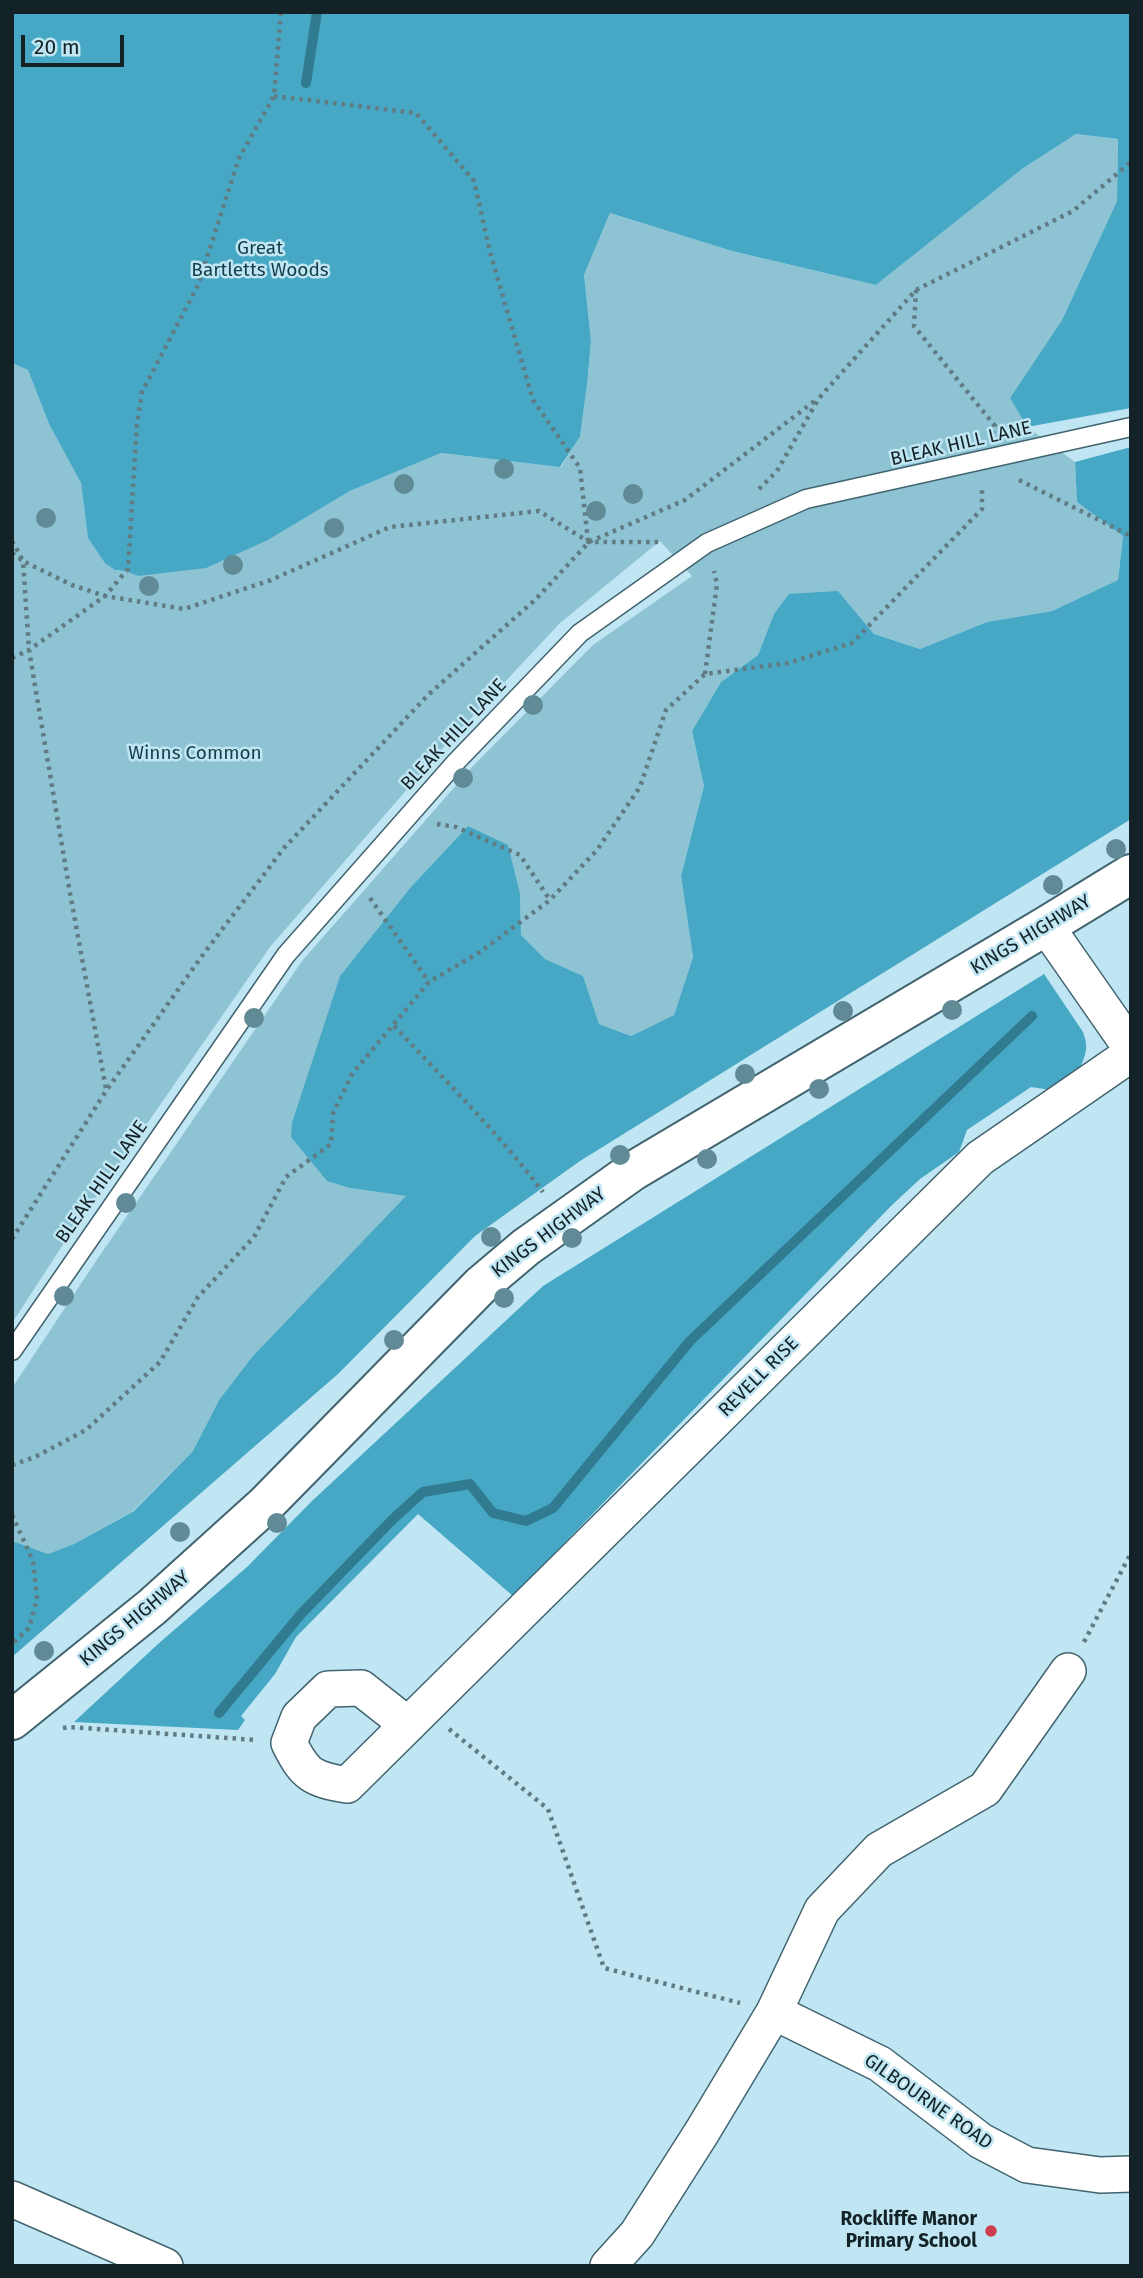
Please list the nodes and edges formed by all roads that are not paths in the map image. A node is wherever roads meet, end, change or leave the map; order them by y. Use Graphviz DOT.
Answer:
graph roads {
  1 [pos="1131,427"];
  2 [pos="1131,874"];
  3 [pos="1046,926"];
  4 [pos="1131,1048"];
  5 [pos="1131,1054"];
  6 [pos="12,1351"];
  7 [pos="1068,1671"];
  8 [pos="416,1717"];
  9 [pos="12,1720"];
  10 [pos="774,2012"];
  11 [pos="1131,2174"];
  12 [pos="12,2199"];
  13 [pos="165,2266"];
  14 [pos="608,2266"];
  1 -- 6 [label="lane, BLEAK HILL LANE"];
  2 -- 3 [label="street, KINGS HIGHWAY"];
  3 -- 4 [label="street"];
  3 -- 9 [label="street, KINGS HIGHWAY"];
  5 -- 8 [label="street, REVELL RISE"];
  7 -- 10 [label="street"];
  8 -- 8 [label="street, REVELL RISE"];
  10 -- 11 [label="street, GILBOURNE ROAD"];
  10 -- 14 [label="street"];
  12 -- 13 [label="street"];
}
